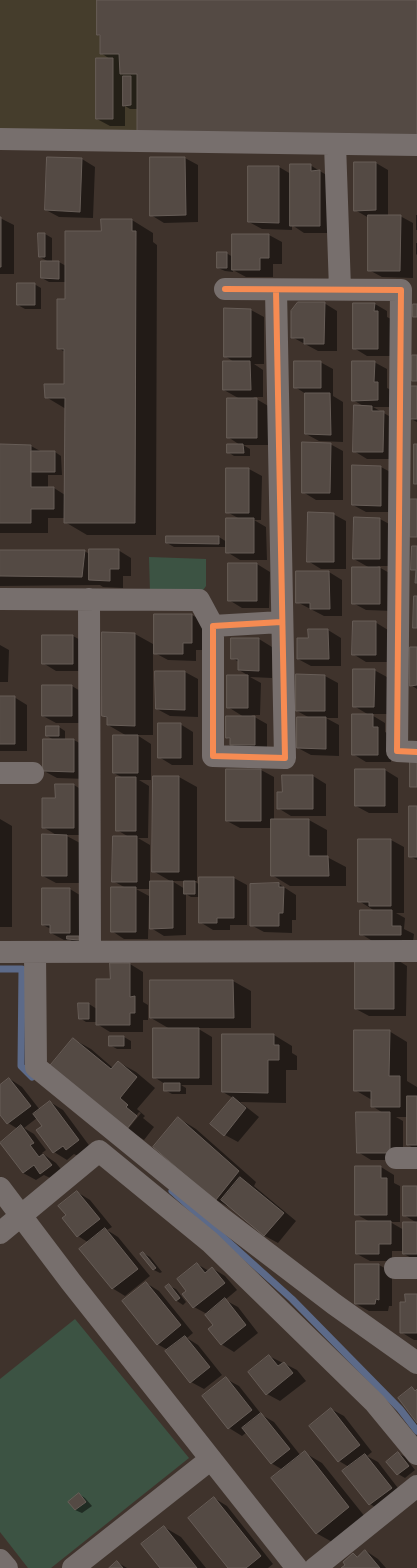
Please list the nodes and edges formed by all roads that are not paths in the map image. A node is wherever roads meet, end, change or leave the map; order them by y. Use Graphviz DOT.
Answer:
graph roads {
  1 [pos="0,139"];
  2 [pos="335,144"];
  3 [pos="417,145"];
  4 [pos="225,289"];
  5 [pos="340,289"];
  6 [pos="276,290"];
  7 [pos="0,599"];
  8 [pos="89,600"];
  9 [pos="281,622"];
  10 [pos="213,626"];
  11 [pos="417,752"];
  12 [pos="0,773"];
  13 [pos="33,773"];
  14 [pos="417,951"];
  15 [pos="0,952"];
  16 [pos="35,952"];
  17 [pos="90,952"];
  18 [pos="0,1188"];
  19 [pos="21,1216"];
  20 [pos="0,1233"];
  21 [pos="395,1268"];
  22 [pos="417,1268"];
  23 [pos="417,1363"];
  24 [pos="417,1454"];
  25 [pos="211,1459"];
  26 [pos="417,1486"];
  27 [pos="0,1560"];
  28 [pos="7,1568"];
  29 [pos="73,1568"];
  30 [pos="297,1568"];
  31 [pos="315,1568"];
  1 -- 2 [label="street"];
  2 -- 3 [label="street"];
  2 -- 5 [label="street"];
  4 -- 6 [label="street"];
  5 -- 6 [label="street"];
  5 -- 11 [label="street"];
  6 -- 9 [label="street"];
  7 -- 8 [label="street"];
  8 -- 10 [label="street"];
  8 -- 17 [label="street"];
  9 -- 10 [label="street"];
  9 -- 10 [label="street"];
  12 -- 13 [label="street"];
  14 -- 17 [label="street"];
  15 -- 16 [label="street"];
  16 -- 17 [label="street"];
  16 -- 23 [label="street"];
  18 -- 19 [label="street"];
  19 -- 20 [label="street"];
  19 -- 24 [label="street"];
  19 -- 25 [label="street"];
  21 -- 22 [label="street"];
  25 -- 29 [label="street"];
  25 -- 30 [label="street"];
  26 -- 31 [label="street"];
  27 -- 28 [label="street"];
}
